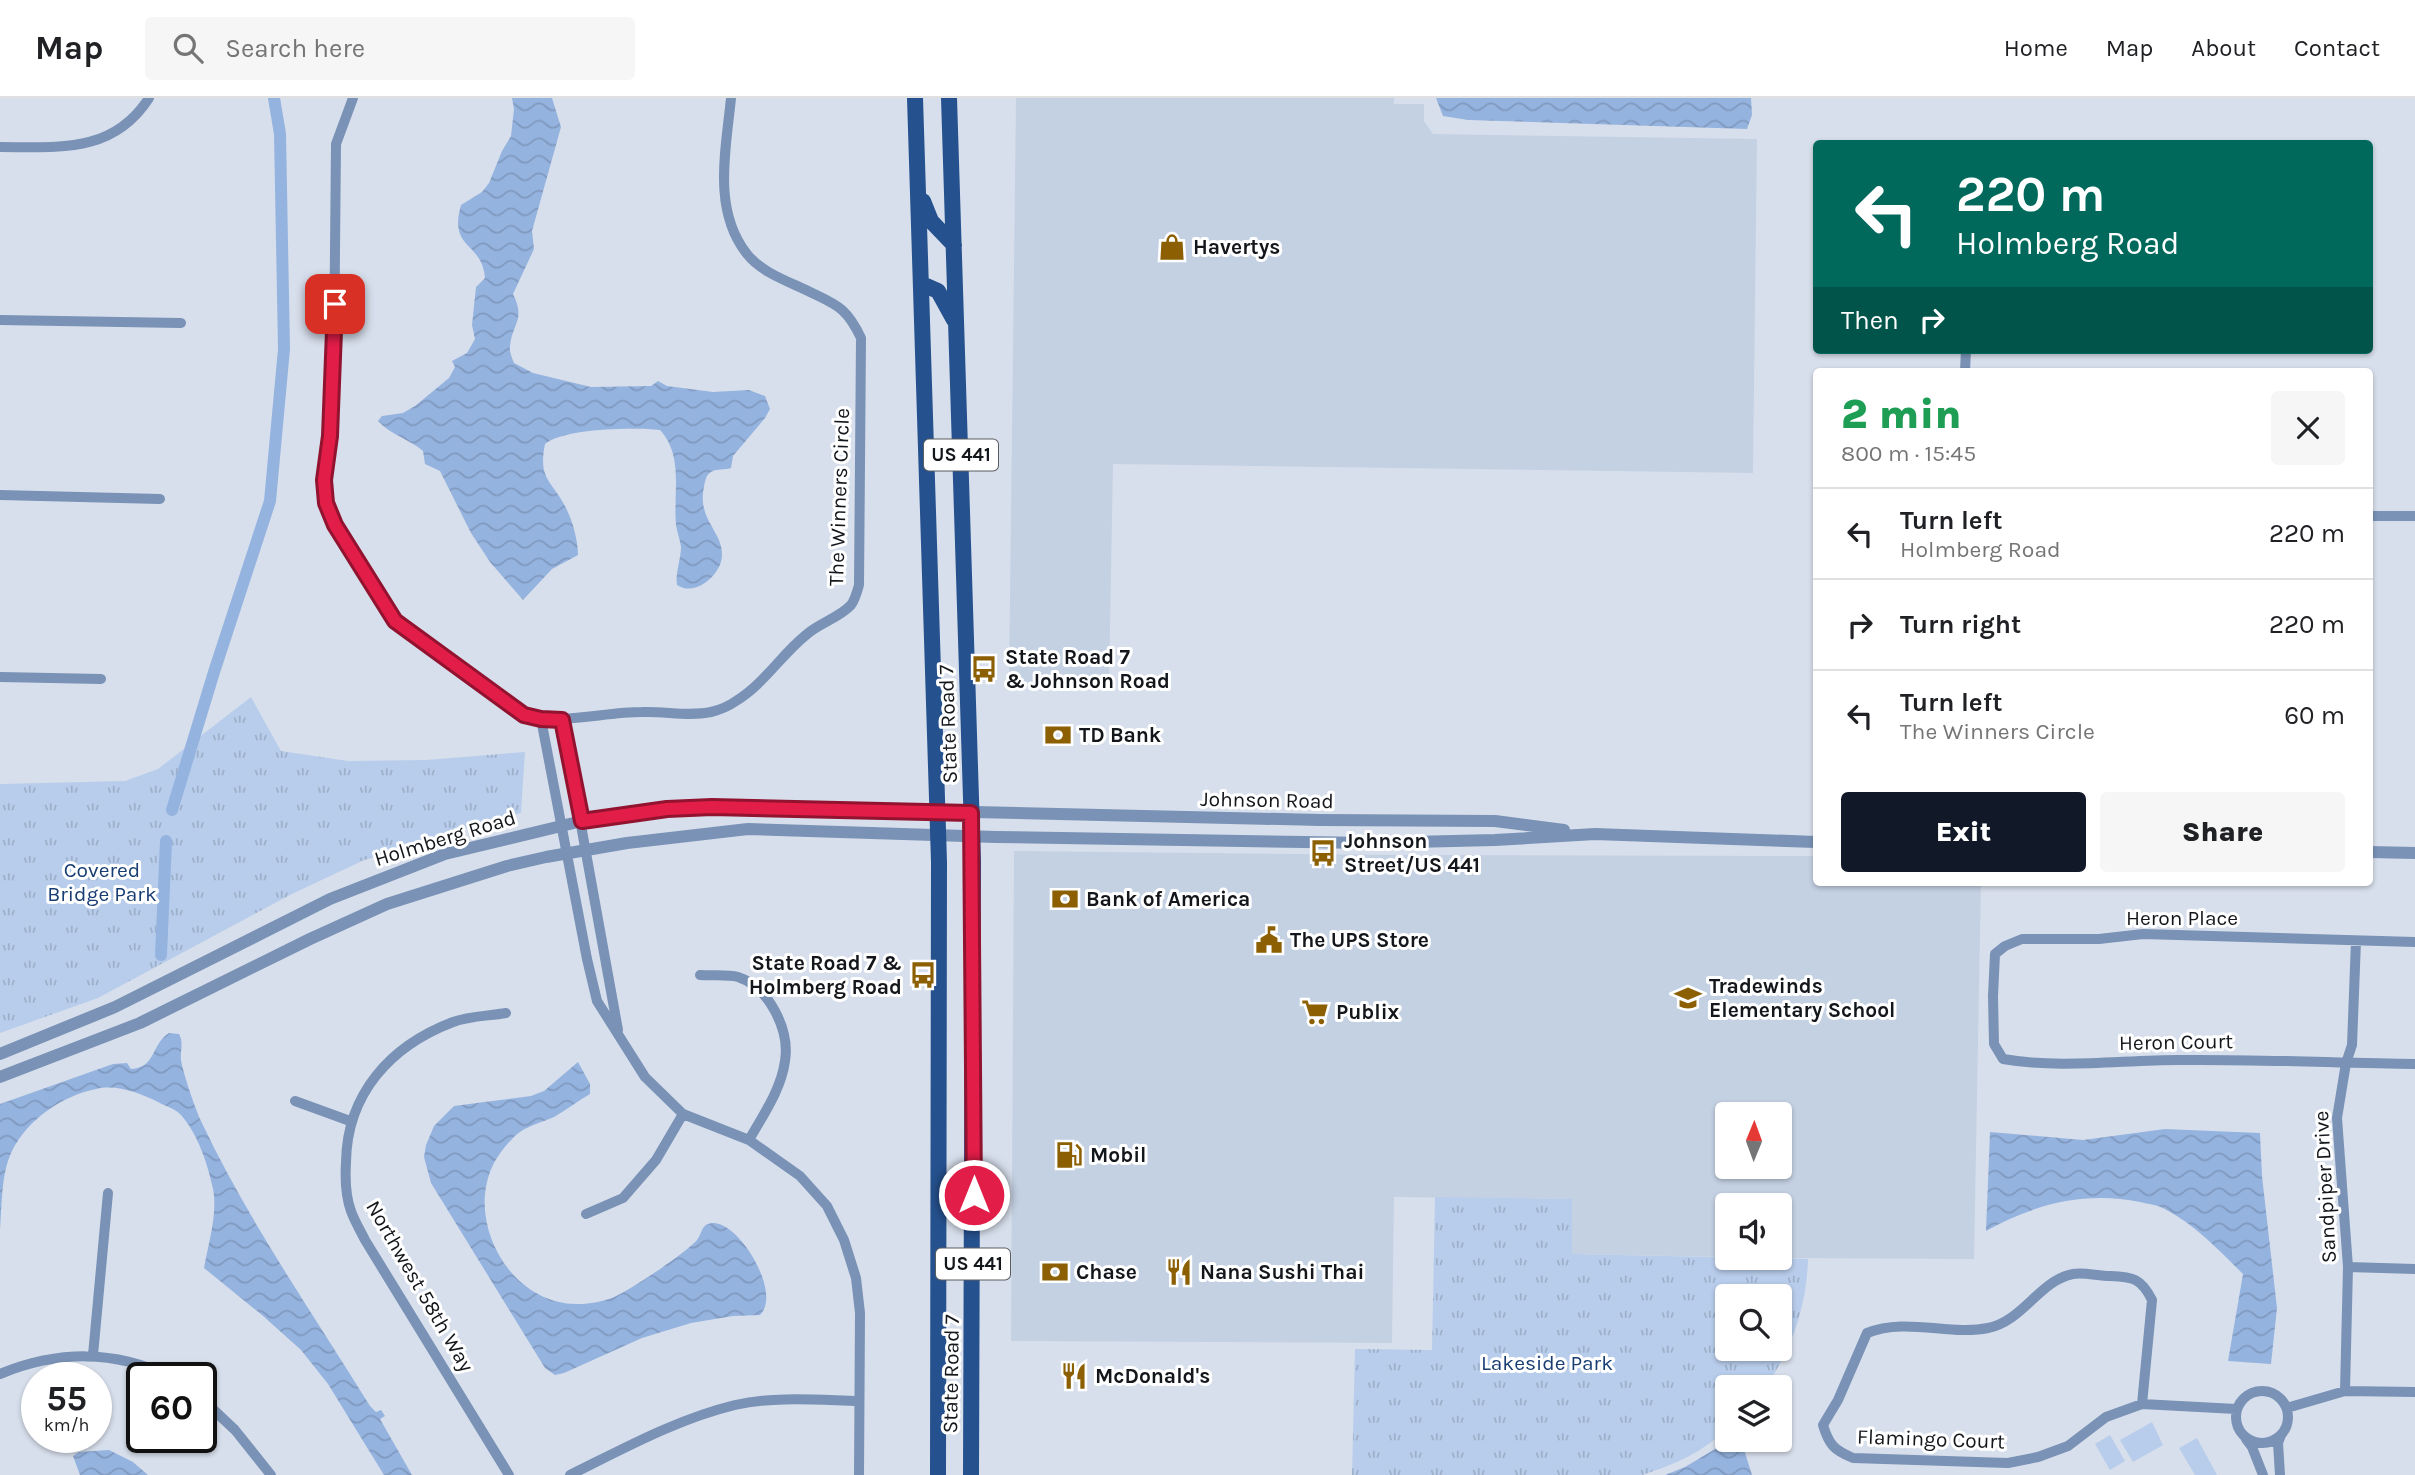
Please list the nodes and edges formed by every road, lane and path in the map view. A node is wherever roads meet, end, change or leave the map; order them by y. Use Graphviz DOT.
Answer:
graph roads {
  1 [pos="149,98"];
  2 [pos="353,98"];
  3 [pos="731,98"];
  4 [pos="915,98"];
  5 [pos="949,98"];
  6 [pos="0,147"];
  7 [pos="919,192"];
  8 [pos="954,246"];
  9 [pos="922,284"];
  10 [pos="0,320"];
  11 [pos="181,323"];
  12 [pos="957,325"];
  13 [pos="0,495"];
  14 [pos="160,499"];
  15 [pos="2373,516"];
  16 [pos="2415,516"];
  17 [pos="0,677"];
  18 [pos="101,679"];
  19 [pos="541,719"];
  20 [pos="562,720"];
  21 [pos="937,812"];
  22 [pos="971,813"];
  23 [pos="582,821"];
  24 [pos="1495,821"];
  25 [pos="561,826"];
  26 [pos="938,834"];
  27 [pos="1595,834"];
  28 [pos="972,835"];
  29 [pos="1402,842"];
  30 [pos="1813,842"];
  31 [pos="587,850"];
  32 [pos="2373,852"];
  33 [pos="566,853"];
  34 [pos="2415,853"];
  35 [pos="2356,941"];
  36 [pos="2415,942"];
  37 [pos="700,975"];
  38 [pos="1993,996"];
  39 [pos="506,1013"];
  40 [pos="619,1034"];
  41 [pos="0,1054"];
  42 [pos="2346,1063"];
  43 [pos="2415,1064"];
  44 [pos="0,1077"];
  45 [pos="295,1101"];
  46 [pos="683,1114"];
  47 [pos="350,1121"];
  48 [pos="749,1140"];
  49 [pos="108,1193"];
  50 [pos="586,1214"];
  51 [pos="2348,1267"];
  52 [pos="2415,1269"];
  53 [pos="93,1355"];
  54 [pos="130,1362"];
  55 [pos="0,1374"];
  56 [pos="2346,1391"];
  57 [pos="2415,1392"];
  58 [pos="859,1401"];
  59 [pos="2142,1404"];
  60 [pos="2287,1408"];
  61 [pos="2236,1409"];
  62 [pos="217,1413"];
  63 [pos="2241,1433"];
  64 [pos="2281,1435"];
  65 [pos="271,1475"];
  66 [pos="509,1475"];
  67 [pos="570,1475"];
  68 [pos="859,1475"];
  69 [pos="938,1475"];
  70 [pos="971,1475"];
  71 [pos="2263,1475"];
  72 [pos="2280,1475"];
  1 -- 6 [label="street"];
  2 -- 19 [label="street, The Winners Circle"];
  3 -- 20 [label="street, The Winners Circle"];
  4 -- 7 [label="main road, State Road 7 / US 441"];
  5 -- 8 [label="main road, State Road 7 / US 441"];
  7 -- 8 [label="main road"];
  7 -- 9 [label="main road, State Road 7 / US 441"];
  8 -- 12 [label="main road, State Road 7 / US 441"];
  9 -- 12 [label="main road"];
  9 -- 21 [label="main road, State Road 7 / US 441"];
  10 -- 11 [label="street"];
  12 -- 22 [label="main road, State Road 7 / US 441"];
  13 -- 14 [label="street"];
  15 -- 16 [label="street"];
  17 -- 18 [label="street"];
  19 -- 20 [label="street, The Winners Circle"];
  19 -- 25 [label="street"];
  20 -- 23 [label="street"];
  21 -- 22 [label="street, Johnson Road"];
  21 -- 23 [label="street, Holmberg Road"];
  21 -- 26 [label="main road, State Road 7 / US 441"];
  22 -- 24 [label="street, Johnson Road"];
  22 -- 28 [label="main road, State Road 7 / US 441"];
  23 -- 25 [label="street, Holmberg Road"];
  23 -- 31 [label="street"];
  24 -- 27 [label="street, Johnson Road"];
  24 -- 29 [label="street"];
  25 -- 33 [label="street"];
  25 -- 41 [label="street, Holmberg Road"];
  26 -- 28 [label="street, Johnson Road"];
  26 -- 31 [label="street, Holmberg Road"];
  26 -- 69 [label="main road, State Road 7 / US 441"];
  27 -- 29 [label="street, Johnson Road"];
  27 -- 30 [label="street, Johnson Road"];
  28 -- 29 [label="street, Johnson Road"];
  28 -- 70 [label="main road, State Road 7 / US 441"];
  31 -- 33 [label="street, Holmberg Road"];
  31 -- 40 [label="street"];
  32 -- 34 [label="street"];
  33 -- 40 [label="street"];
  33 -- 44 [label="street, Holmberg Road"];
  35 -- 36 [label="street, Heron Place"];
  35 -- 38 [label="street, Heron Place"];
  35 -- 42 [label="street, Sandpiper Drive"];
  37 -- 48 [label="street"];
  38 -- 42 [label="street, Heron Court"];
  39 -- 47 [label="street"];
  40 -- 46 [label="street"];
  42 -- 43 [label="street, Heron Court"];
  42 -- 51 [label="street, Sandpiper Drive"];
  45 -- 47 [label="street"];
  46 -- 48 [label="street"];
  46 -- 50 [label="street"];
  47 -- 66 [label="street, Northwest 58th Way"];
  48 -- 58 [label="street"];
  49 -- 53 [label="street"];
  51 -- 52 [label="street"];
  51 -- 56 [label="street, Sandpiper Drive"];
  53 -- 54 [label="street"];
  53 -- 55 [label="street"];
  56 -- 57 [label="street"];
  56 -- 60 [label="street"];
  58 -- 67 [label="street"];
  58 -- 68 [label="street"];
  59 -- 59 [label="street, Flamingo Court"];
  59 -- 61 [label="street, Flamingo Court"];
  60 -- 61 [label="street"];
  60 -- 64 [label="street"];
  61 -- 63 [label="street"];
  62 -- 65 [label="street"];
  63 -- 64 [label="street"];
  63 -- 71 [label="street"];
  64 -- 72 [label="street"];
}
